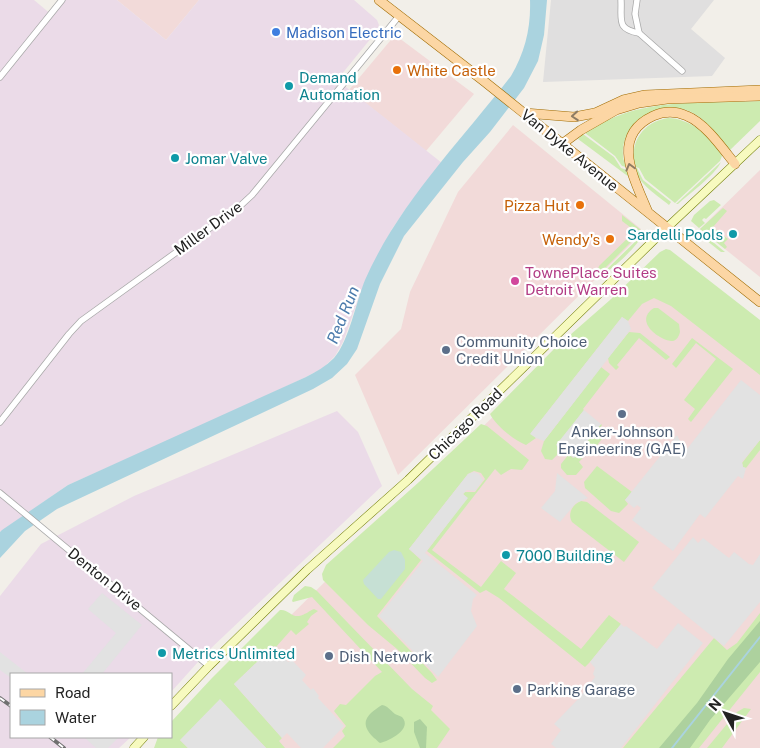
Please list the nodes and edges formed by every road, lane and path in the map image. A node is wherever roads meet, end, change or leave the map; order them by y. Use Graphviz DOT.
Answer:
graph roads {
  1 [pos="62,0"];
  2 [pos="379,0"];
  3 [pos="621,0"];
  4 [pos="637,0"];
  5 [pos="399,16"];
  6 [pos="639,33"];
  7 [pos="682,71"];
  8 [pos="0,77"];
  9 [pos="760,90"];
  10 [pos="760,96"];
  11 [pos="525,113"];
  12 [pos="760,141"];
  13 [pos="562,144"];
  14 [pos="735,164"];
  15 [pos="648,212"];
  16 [pos="667,227"];
  17 [pos="760,302"];
  18 [pos="0,422"];
  19 [pos="0,493"];
  20 [pos="209,666"];
  21 [pos="172,705"];
  22 [pos="143,738"];
  23 [pos="134,748"];
  1 -- 8 [label="street"];
  2 -- 5 [label="main road, Van Dyke Avenue"];
  3 -- 6 [label="street"];
  4 -- 6 [label="street"];
  5 -- 11 [label="main road, Van Dyke Avenue"];
  5 -- 18 [label="street, Miller Drive"];
  6 -- 7 [label="street"];
  9 -- 11 [label="main road, one-way"];
  10 -- 13 [label="main road"];
  11 -- 13 [label="main road, Van Dyke Avenue"];
  12 -- 14 [label="main road, Chicago Road"];
  13 -- 15 [label="main road, Van Dyke Avenue"];
  15 -- 14 [label="main road, one-way"];
  14 -- 16 [label="main road, Chicago Road"];
  15 -- 16 [label="main road, Van Dyke Avenue"];
  16 -- 17 [label="main road, Van Dyke Avenue"];
  16 -- 20 [label="main road, Chicago Road"];
  19 -- 20 [label="street, Denton Drive"];
  20 -- 21 [label="main road, Chicago Road"];
  22 -- 23 [label="main road"];
}
